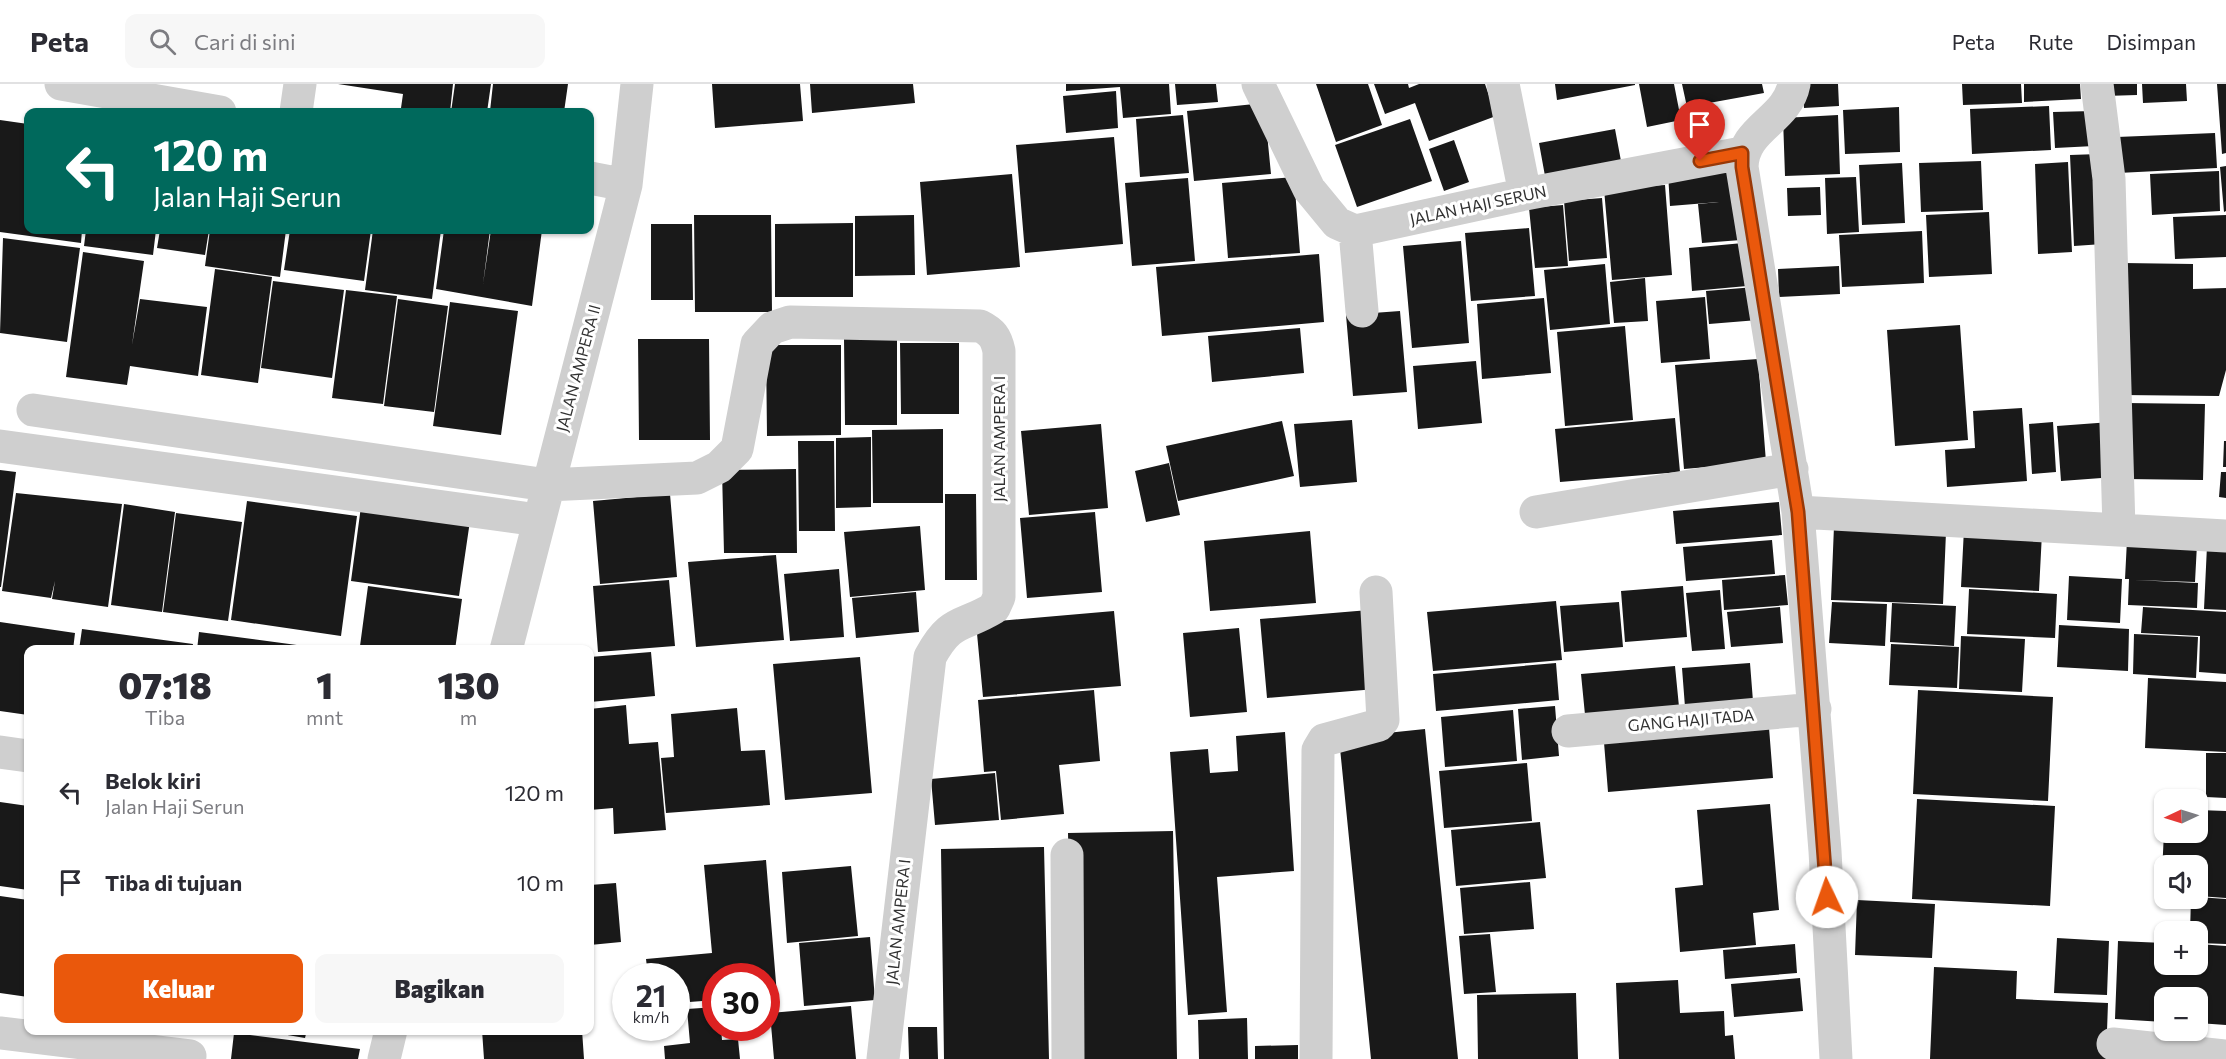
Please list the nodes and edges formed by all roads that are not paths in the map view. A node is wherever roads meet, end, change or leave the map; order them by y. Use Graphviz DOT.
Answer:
graph roads {
  1 [pos="61,84"];
  2 [pos="300,84"];
  3 [pos="638,84"];
  4 [pos="1258,84"];
  5 [pos="1503,84"];
  6 [pos="1794,84"];
  7 [pos="2097,84"];
  8 [pos="197,108"];
  9 [pos="297,108"];
  10 [pos="1742,153"];
  11 [pos="594,179"];
  12 [pos="626,185"];
  13 [pos="1525,194"];
  14 [pos="1355,231"];
  15 [pos="1362,311"];
  16 [pos="33,410"];
  17 [pos="0,446"];
  18 [pos="1792,469"];
  19 [pos="547,485"];
  20 [pos="1536,512"];
  21 [pos="1798,512"];
  22 [pos="538,520"];
  23 [pos="2119,529"];
  24 [pos="2226,536"];
  25 [pos="1376,592"];
  26 [pos="507,645"];
  27 [pos="1815,709"];
  28 [pos="1568,731"];
  29 [pos="0,752"];
  30 [pos="24,755"];
  31 [pos="1067,855"];
  32 [pos="0,1033"];
  33 [pos="24,1035"];
  34 [pos="25,1035"];
  35 [pos="390,1035"];
  36 [pos="2112,1044"];
  37 [pos="191,1048"];
  38 [pos="2226,1056"];
  39 [pos="384,1059"];
  40 [pos="883,1059"];
  41 [pos="1068,1059"];
  42 [pos="1316,1059"];
  43 [pos="1836,1059"];
  1 -- 8 [label="street"];
  2 -- 9 [label="street"];
  3 -- 12 [label="street, JALAN AMPERA II"];
  4 -- 14 [label="street"];
  5 -- 13 [label="street"];
  6 -- 10 [label="street"];
  7 -- 23 [label="street"];
  10 -- 13 [label="street, JALAN HAJI SERUN"];
  10 -- 18 [label="street"];
  11 -- 12 [label="street"];
  12 -- 19 [label="street, JALAN AMPERA II"];
  13 -- 14 [label="street, JALAN HAJI SERUN"];
  14 -- 15 [label="street"];
  16 -- 19 [label="street"];
  17 -- 22 [label="street"];
  18 -- 20 [label="street"];
  18 -- 21 [label="street"];
  19 -- 22 [label="street, JALAN AMPERA II"];
  19 -- 40 [label="street, JALAN AMPERA I"];
  21 -- 23 [label="street"];
  21 -- 27 [label="street"];
  22 -- 26 [label="street, JALAN AMPERA II"];
  23 -- 24 [label="street"];
  25 -- 42 [label="street"];
  27 -- 28 [label="street, GANG HAJI TADA"];
  27 -- 43 [label="street"];
  29 -- 30 [label="street"];
  31 -- 41 [label="street"];
  32 -- 33 [label="street"];
  34 -- 37 [label="street"];
  35 -- 39 [label="street"];
  36 -- 38 [label="street"];
}
